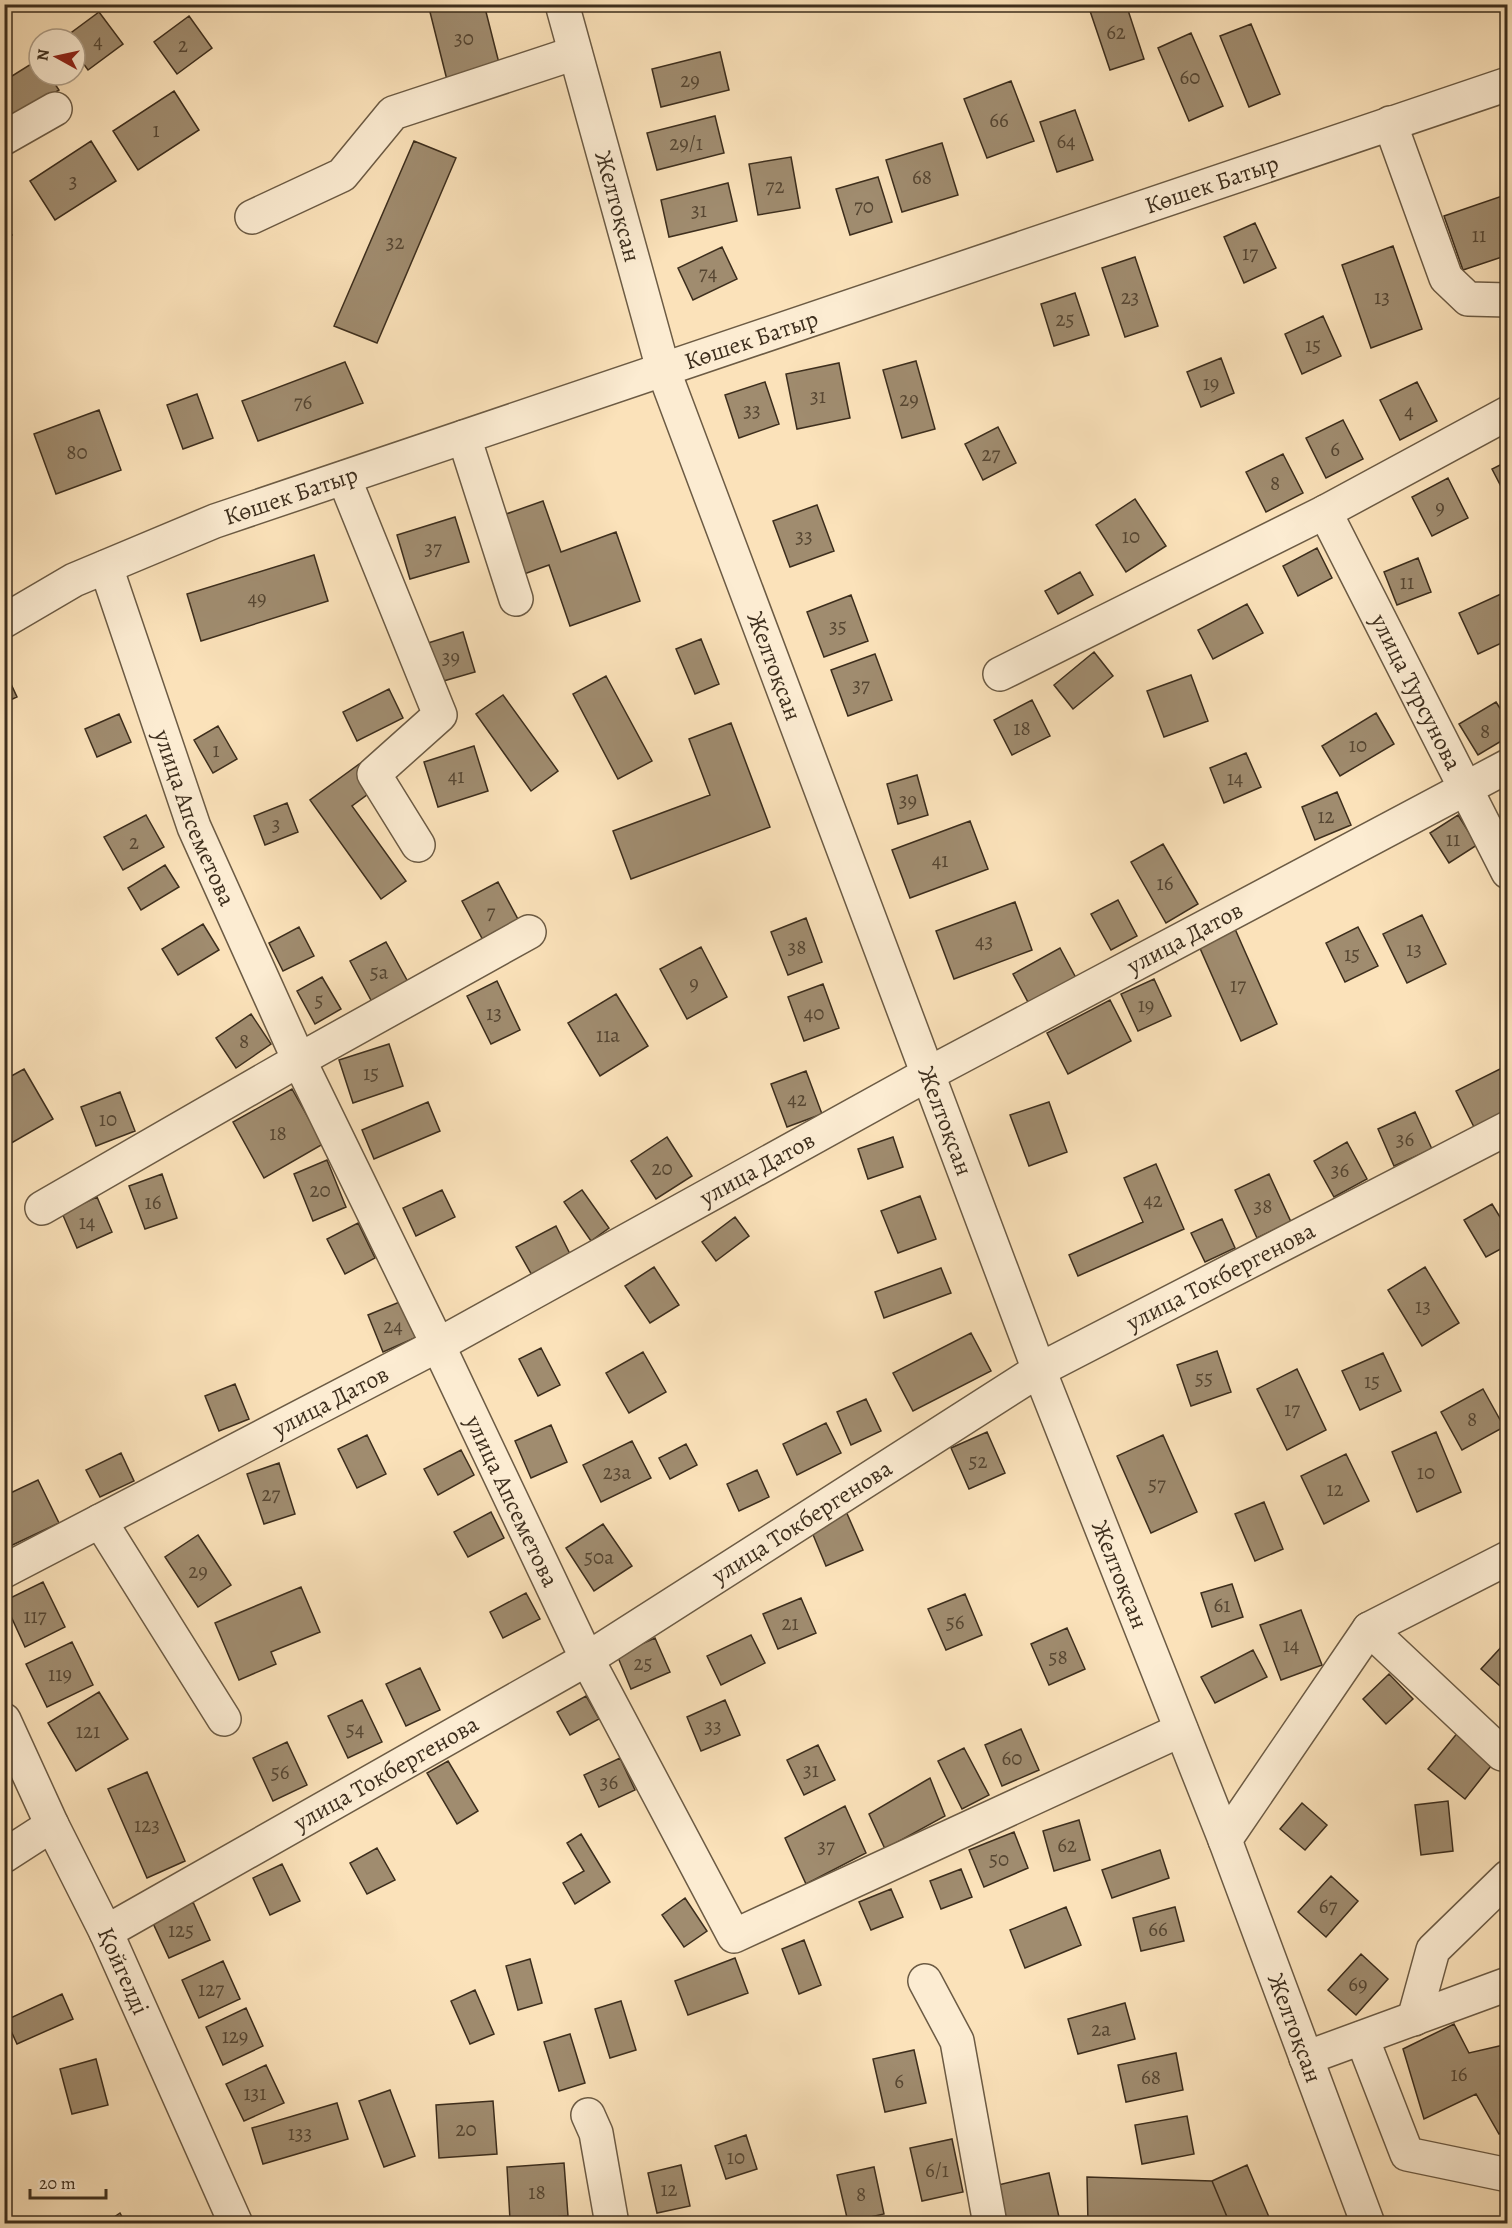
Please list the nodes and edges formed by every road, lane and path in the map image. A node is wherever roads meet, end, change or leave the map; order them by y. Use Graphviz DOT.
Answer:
graph roads {
  1 [pos="562,4"];
  2 [pos="576,53"];
  3 [pos="1508,84"];
  4 [pos="55,109"];
  5 [pos="1389,123"];
  6 [pos="4,138"];
  7 [pos="252,217"];
  8 [pos="1508,300"];
  9 [pos="663,369"];
  10 [pos="1508,413"];
  11 [pos="464,436"];
  12 [pos="344,478"];
  13 [pos="1325,512"];
  14 [pos="106,567"];
  15 [pos="516,599"];
  16 [pos="4,621"];
  17 [pos="1000,674"];
  18 [pos="1508,765"];
  19 [pos="1464,790"];
  20 [pos="418,845"];
  21 [pos="1508,872"];
  22 [pos="529,932"];
  23 [pos="299,1060"];
  24 [pos="928,1074"];
  25 [pos="1508,1128"];
  26 [pos="42,1208"];
  27 [pos="438,1345"];
  28 [pos="1039,1370"];
  29 [pos="100,1521"];
  30 [pos="1508,1558"];
  31 [pos="4,1570"];
  32 [pos="1369,1629"];
  33 [pos="587,1659"];
  34 [pos="224,1719"];
  35 [pos="4,1720"];
  36 [pos="1181,1730"];
  37 [pos="1508,1750"];
  38 [pos="52,1825"];
  39 [pos="1225,1840"];
  40 [pos="4,1856"];
  41 [pos="1508,1876"];
  42 [pos="106,1932"];
  43 [pos="925,1981"];
  44 [pos="1508,1984"];
  45 [pos="1414,2019"];
  46 [pos="1362,2038"];
  47 [pos="1306,2058"];
  48 [pos="588,2115"];
  49 [pos="1508,2175"];
  50 [pos="236,2223"];
  51 [pos="612,2223"];
  52 [pos="990,2223"];
  53 [pos="1368,2223"];
  1 -- 2 [label="street, Желтоқсан"];
  2 -- 7 [label="street"];
  2 -- 9 [label="street, Желтоқсан"];
  3 -- 5 [label="street, Көшек Батыр"];
  4 -- 6 [label="street"];
  5 -- 8 [label="street"];
  5 -- 9 [label="street, Көшек Батыр"];
  9 -- 11 [label="street, Көшек Батыр"];
  9 -- 24 [label="street, Желтоқсан"];
  10 -- 13 [label="street"];
  11 -- 12 [label="street, Көшек Батыр"];
  11 -- 15 [label="street"];
  12 -- 14 [label="street, Көшек Батыр"];
  12 -- 20 [label="street"];
  13 -- 17 [label="street"];
  13 -- 19 [label="street, улица Турсунова"];
  14 -- 16 [label="street, Көшек Батыр"];
  14 -- 23 [label="street, улица Апсеметова"];
  18 -- 19 [label="street, улица Датов"];
  19 -- 21 [label="street, улица Турсунова"];
  19 -- 24 [label="street, улица Датов"];
  22 -- 23 [label="street"];
  23 -- 26 [label="street"];
  23 -- 27 [label="street, улица Апсеметова"];
  24 -- 27 [label="street, улица Датов"];
  24 -- 28 [label="street, Желтоқсан"];
  25 -- 28 [label="street, улица Токбергенова"];
  27 -- 29 [label="street, улица Датов"];
  27 -- 33 [label="street, улица Апсеметова"];
  28 -- 33 [label="street, улица Токбергенова"];
  28 -- 36 [label="street, Желтоқсан"];
  29 -- 31 [label="street, улица Датов"];
  29 -- 34 [label="street"];
  30 -- 32 [label="street"];
  32 -- 37 [label="street"];
  32 -- 39 [label="street"];
  33 -- 36 [label="street, улица Апсеметова"];
  33 -- 42 [label="street, улица Токбергенова"];
  35 -- 38 [label="street, Қойгелді"];
  36 -- 39 [label="street, Желтоқсан"];
  38 -- 40 [label="street"];
  38 -- 42 [label="street, Қойгелді"];
  39 -- 47 [label="street, Желтоқсан"];
  41 -- 45 [label="street"];
  42 -- 50 [label="street, Қойгелді"];
  43 -- 52 [label="street"];
  44 -- 45 [label="street"];
  45 -- 46 [label="street"];
  46 -- 47 [label="street"];
  46 -- 49 [label="street"];
  47 -- 53 [label="street, Желтоқсан"];
  48 -- 51 [label="street"];
}
